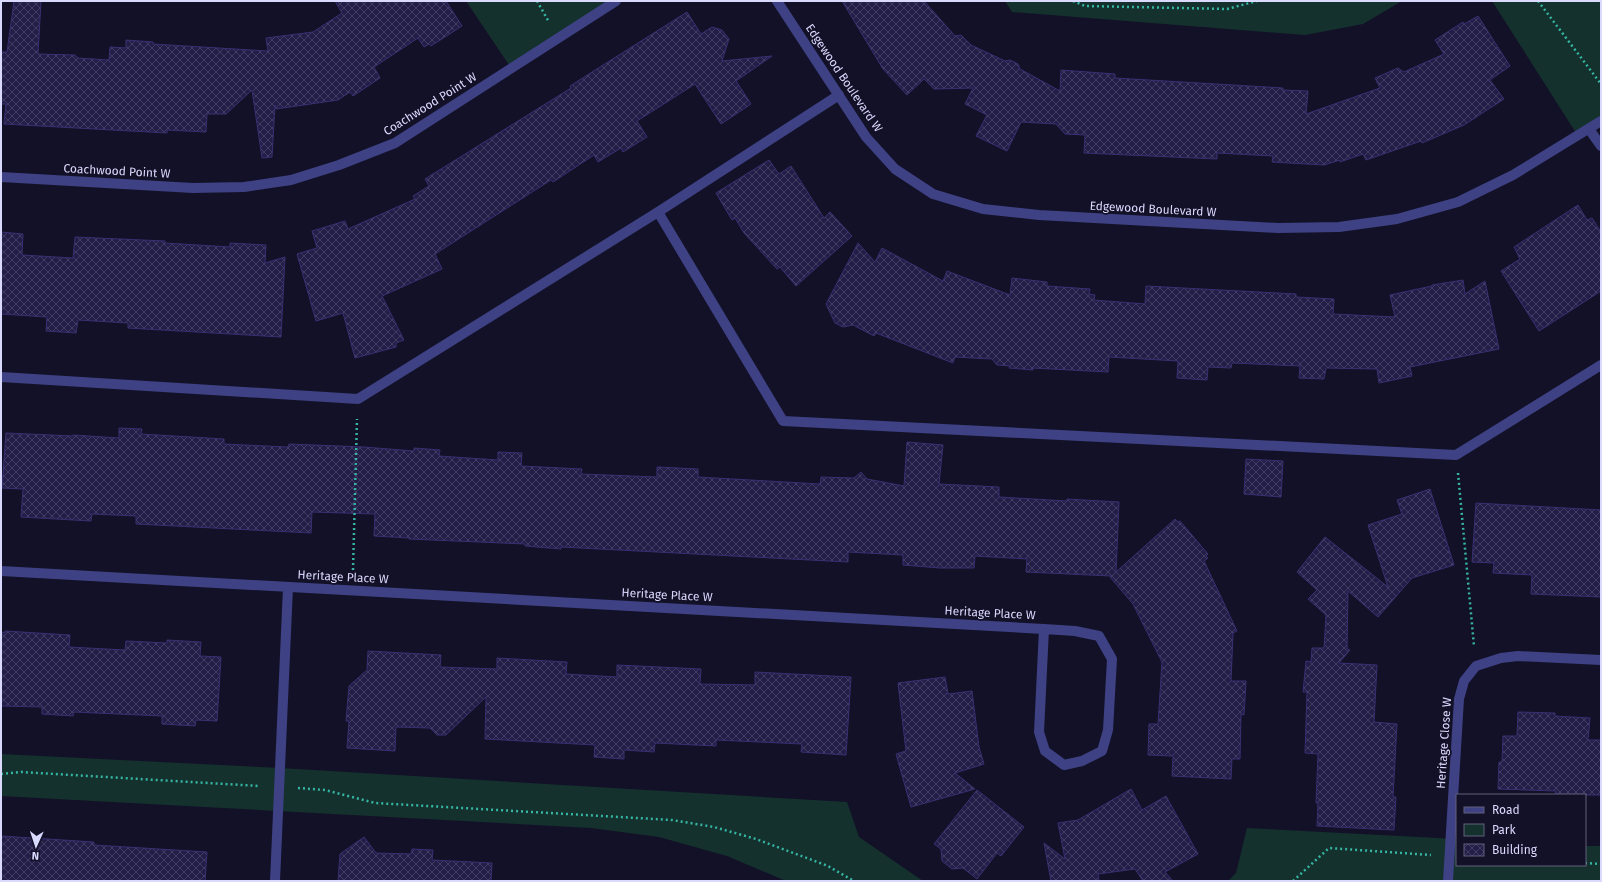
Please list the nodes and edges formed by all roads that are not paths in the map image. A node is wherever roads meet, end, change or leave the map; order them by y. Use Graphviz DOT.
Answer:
graph roads {
  1 [pos="616,1"];
  2 [pos="777,1"];
  3 [pos="839,96"];
  4 [pos="1601,122"];
  5 [pos="1589,129"];
  6 [pos="1601,146"];
  7 [pos="1,177"];
  8 [pos="658,212"];
  9 [pos="1601,365"];
  10 [pos="1,377"];
  11 [pos="1,572"];
  12 [pos="288,587"];
  13 [pos="1044,629"];
  14 [pos="1601,660"];
  15 [pos="275,881"];
  16 [pos="1448,881"];
  1 -- 7 [label="street, Coachwood Point W"];
  2 -- 3 [label="street, Edgewood Boulevard W"];
  3 -- 5 [label="street, Edgewood Boulevard W"];
  3 -- 8 [label="street"];
  4 -- 5 [label="street, Edgewood Boulevard W"];
  5 -- 6 [label="street"];
  8 -- 9 [label="street"];
  8 -- 10 [label="street"];
  11 -- 12 [label="street, Heritage Place W"];
  12 -- 13 [label="street, Heritage Place W"];
  12 -- 15 [label="street, Heritage Place W"];
  13 -- 13 [label="street, Heritage Place W"];
  14 -- 16 [label="street, Heritage Close W"];
}
